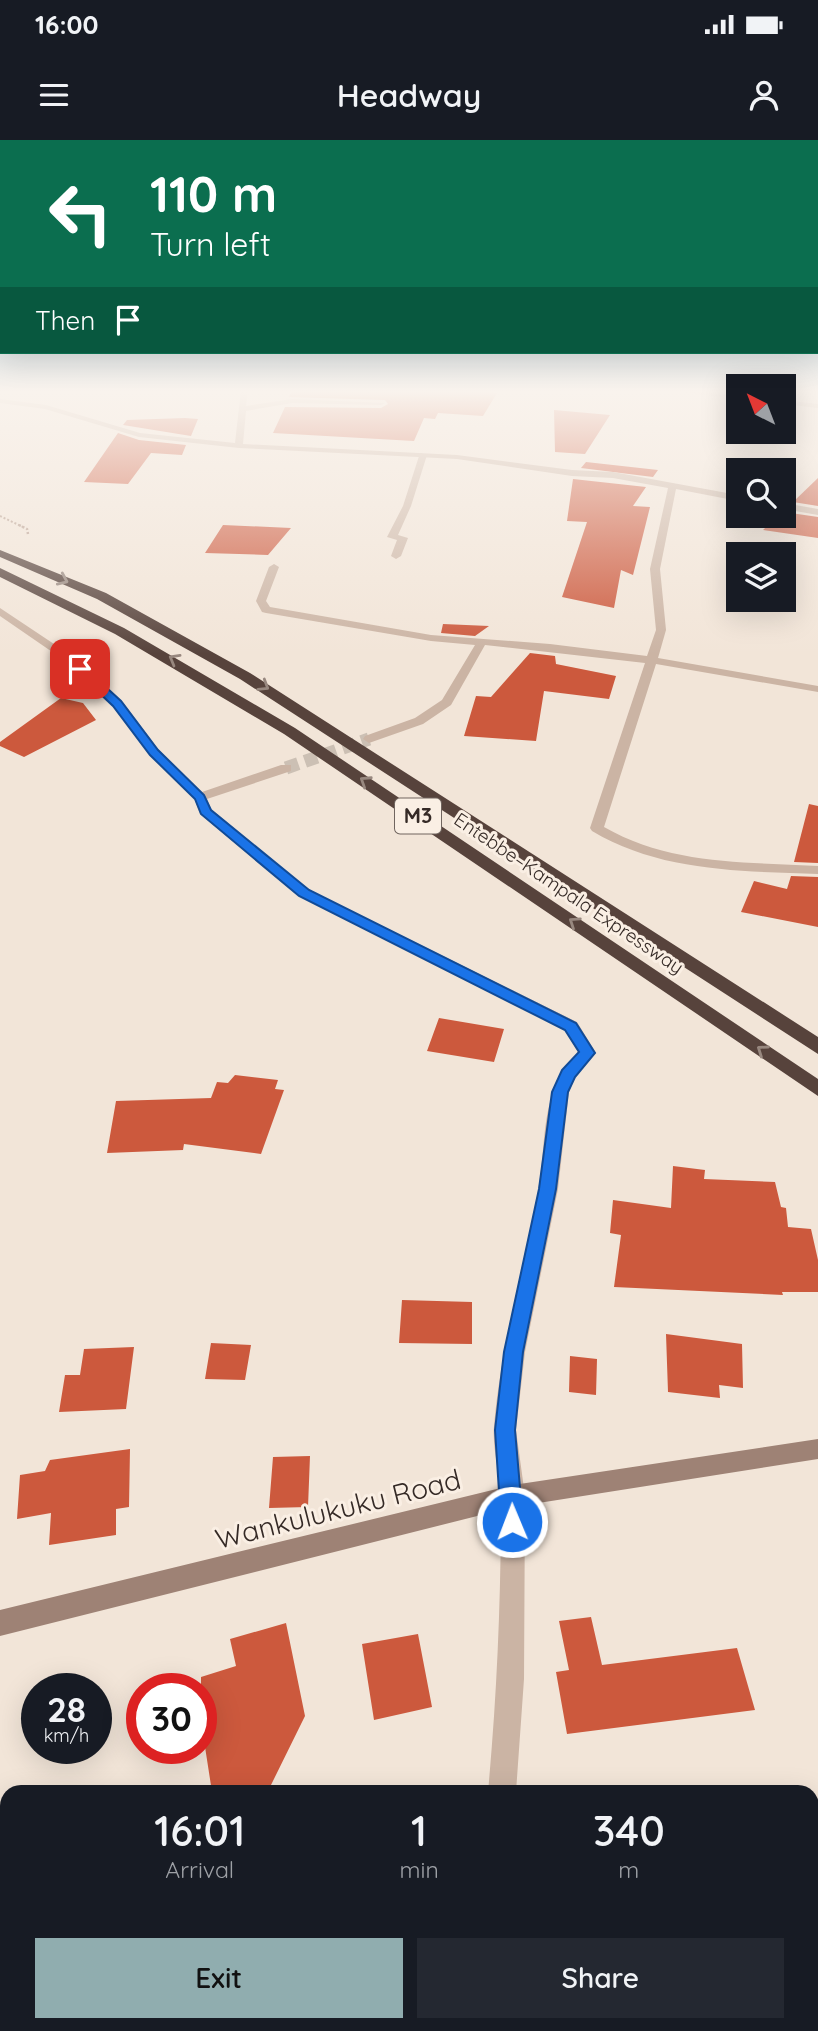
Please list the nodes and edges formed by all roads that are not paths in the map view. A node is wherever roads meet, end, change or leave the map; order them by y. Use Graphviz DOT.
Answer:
graph roads {
  1 [pos="416,478"];
  2 [pos="629,478"];
  3 [pos="672,487"];
  4 [pos="726,496"];
  5 [pos="796,508"];
  6 [pos="818,512"];
  7 [pos="0,554"];
  8 [pos="396,556"];
  9 [pos="274,567"];
  10 [pos="0,572"];
  11 [pos="1,612"];
  12 [pos="481,643"];
  13 [pos="650,660"];
  14 [pos="818,689"];
  15 [pos="369,739"];
  16 [pos="286,768"];
  17 [pos="200,797"];
  18 [pos="818,870"];
  19 [pos="818,1047"];
  20 [pos="818,1089"];
  21 [pos="818,1449"];
  22 [pos="513,1496"];
  23 [pos="0,1623"];
  24 [pos="503,1785"];
  1 -- 8 [label="street"];
  2 -- 3 [label="street"];
  3 -- 4 [label="street"];
  3 -- 13 [label="street"];
  5 -- 6 [label="street"];
  7 -- 19 [label="highway, Entebbe–Kampala Expressway / M3, one-way"];
  9 -- 12 [label="street"];
  20 -- 10 [label="highway, Entebbe–Kampala Expressway / M3, one-way"];
  11 -- 17 [label="street"];
  12 -- 13 [label="street"];
  12 -- 15 [label="street"];
  13 -- 14 [label="street"];
  13 -- 18 [label="street"];
  16 -- 17 [label="street"];
  17 -- 22 [label="street"];
  21 -- 22 [label="main road, Wankulukuku Road"];
  22 -- 23 [label="main road, Wankulukuku Road"];
  22 -- 24 [label="street"];
}
